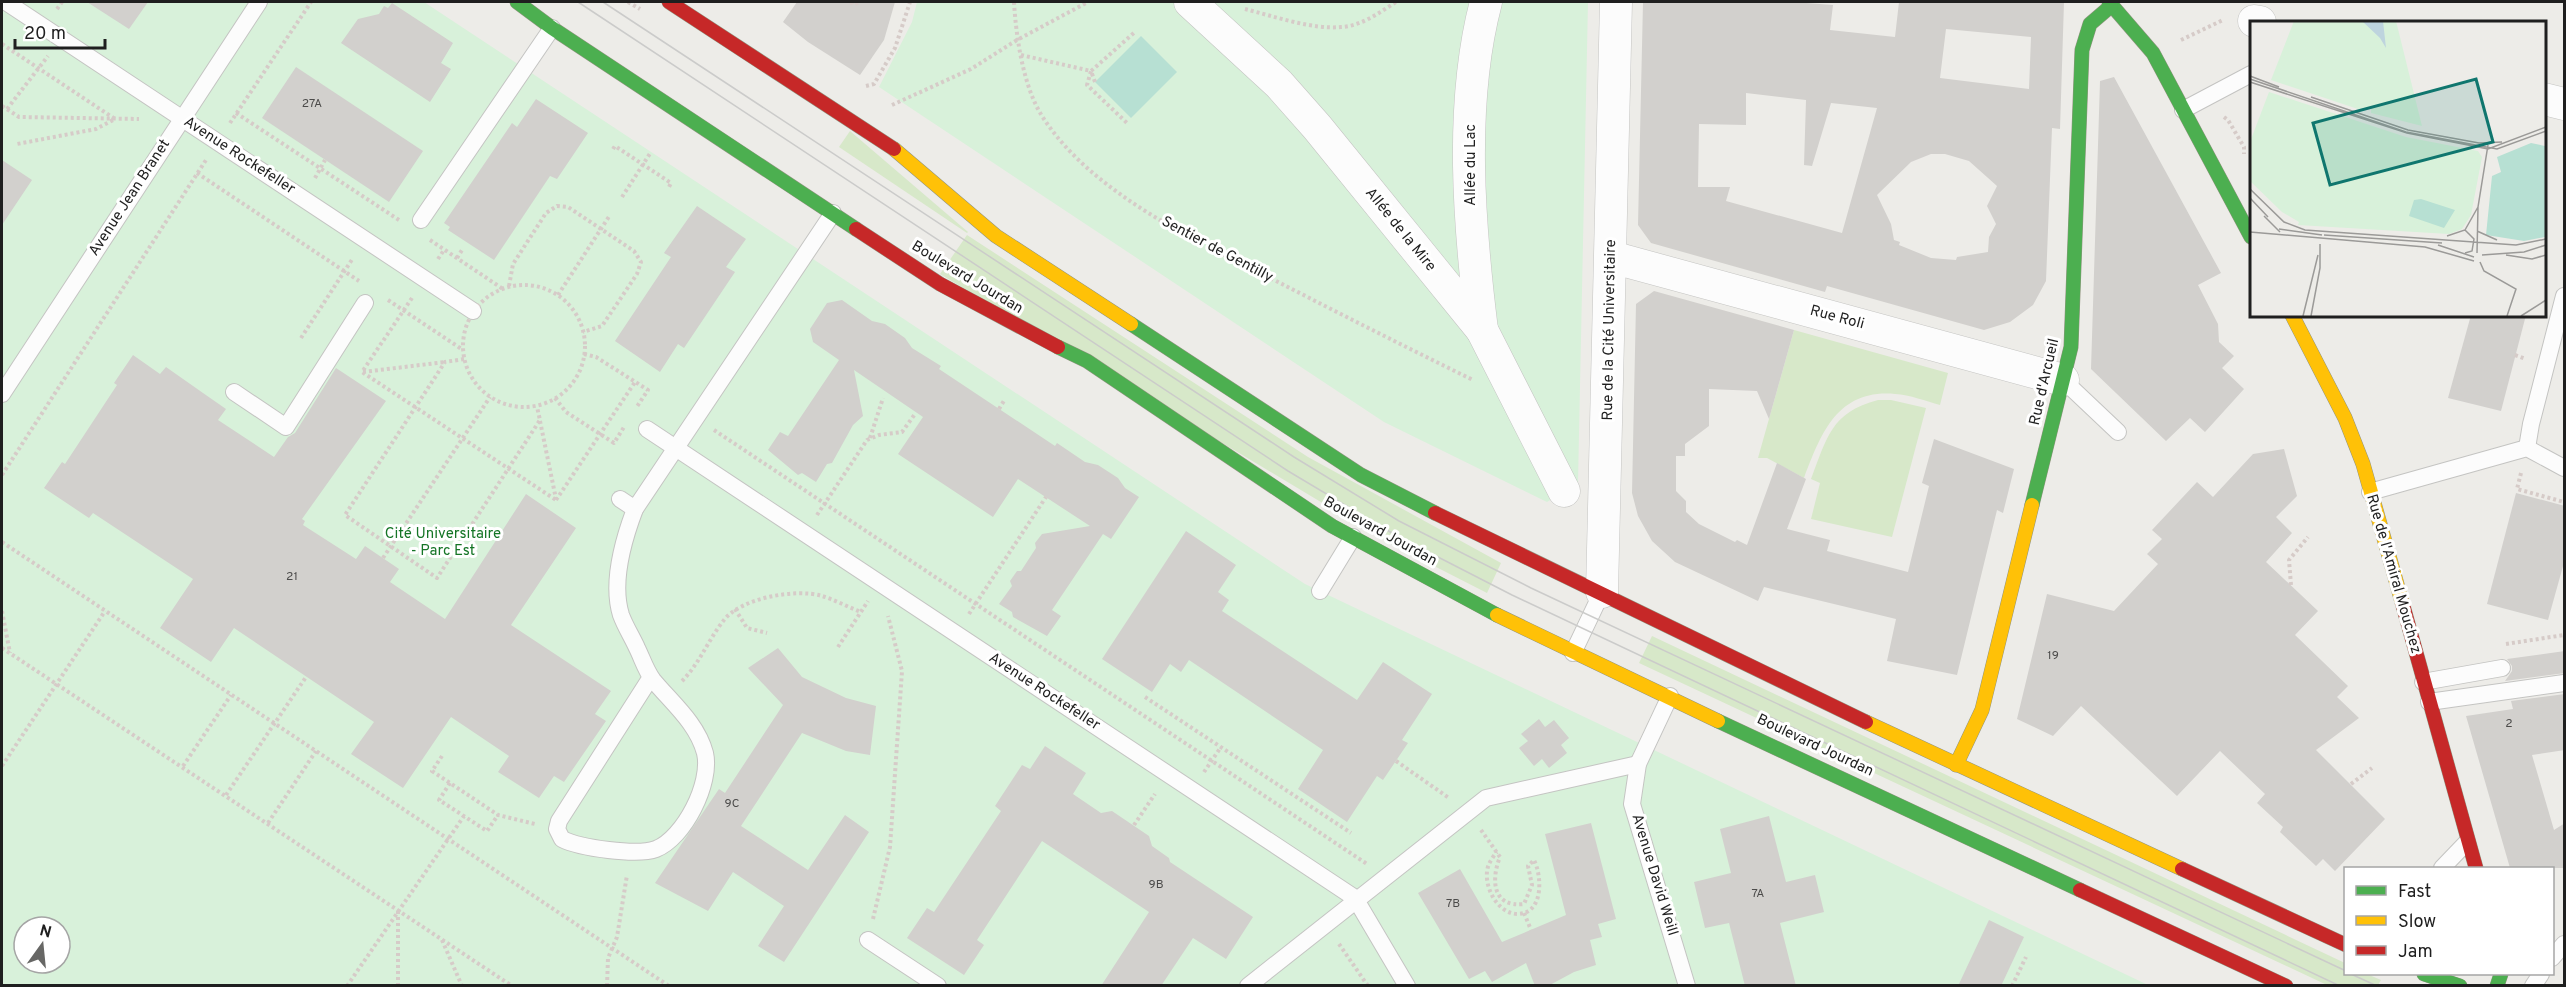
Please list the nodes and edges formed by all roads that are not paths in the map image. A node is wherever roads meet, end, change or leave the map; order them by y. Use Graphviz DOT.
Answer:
graph roads {
  1 [pos="6,2"];
  2 [pos="259,2"];
  3 [pos="517,2"];
  4 [pos="669,2"];
  5 [pos="1486,2"];
  6 [pos="1616,2"];
  7 [pos="1193,4"];
  8 [pos="2110,4"];
  9 [pos="552,28"];
  10 [pos="2250,75"];
  11 [pos="2545,99"];
  12 [pos="2565,104"];
  13 [pos="2183,110"];
  14 [pos="182,118"];
  15 [pos="833,213"];
  16 [pos="414,223"];
  17 [pos="2250,235"];
  18 [pos="1611,256"];
  19 [pos="2565,296"];
  20 [pos="365,303"];
  21 [pos="473,311"];
  22 [pos="2293,316"];
  23 [pos="1482,330"];
  24 [pos="8,371"];
  25 [pos="2063,380"];
  26 [pos="234,392"];
  27 [pos="2,394"];
  28 [pos="647,429"];
  29 [pos="2118,432"];
  30 [pos="676,448"];
  31 [pos="2527,448"];
  32 [pos="2565,468"];
  33 [pos="1564,491"];
  34 [pos="2370,492"];
  35 [pos="620,499"];
  36 [pos="635,509"];
  37 [pos="1353,537"];
  38 [pos="1320,591"];
  39 [pos="1602,592"];
  40 [pos="1573,653"];
  41 [pos="2502,668"];
  42 [pos="651,677"];
  43 [pos="2423,682"];
  44 [pos="2565,683"];
  45 [pos="1670,696"];
  46 [pos="2429,702"];
  47 [pos="1638,764"];
  48 [pos="1956,765"];
  49 [pos="2468,842"];
  50 [pos="2443,867"];
  51 [pos="2476,867"];
  52 [pos="1356,898"];
  53 [pos="868,940"];
  54 [pos="2344,942"];
  55 [pos="2565,944"];
  56 [pos="2554,957"];
  57 [pos="2427,975"];
  58 [pos="938,986"];
  59 [pos="1248,986"];
  60 [pos="1407,986"];
  61 [pos="1687,986"];
  62 [pos="2286,986"];
  63 [pos="2460,986"];
  1 -- 14 [label="lane, Avenue Rockefeller"];
  2 -- 14 [label="lane, Avenue Jean Branet"];
  3 -- 9 [label="main road, Boulevard Jourdan"];
  4 -- 39 [label="main road"];
  5 -- 23 [label="street, Allée du Lac"];
  6 -- 18 [label="street, Rue de la Cité Universitaire"];
  7 -- 23 [label="street, Allée de la Mire"];
  8 -- 13 [label="main road"];
  8 -- 25 [label="main road, Rue d'Arcueil"];
  9 -- 15 [label="main road, Boulevard Jourdan"];
  9 -- 16 [label="lane"];
  10 -- 13 [label="lane"];
  11 -- 12 [label="street"];
  13 -- 17 [label="main road"];
  14 -- 21 [label="lane, Avenue Rockefeller"];
  14 -- 24 [label="lane, Avenue Jean Branet"];
  15 -- 30 [label="lane"];
  15 -- 37 [label="main road, Boulevard Jourdan"];
  18 -- 25 [label="street, Rue Roli"];
  18 -- 39 [label="street, Rue de la Cité Universitaire"];
  19 -- 31 [label="lane"];
  20 -- 26 [label="lane"];
  22 -- 34 [label="main road, Rue de l'Amiral Mouchez"];
  23 -- 33 [label="street, Allée de la Mire"];
  24 -- 27 [label="lane, Avenue Jean Branet"];
  25 -- 29 [label="lane"];
  25 -- 48 [label="main road, Rue d'Arcueil"];
  28 -- 30 [label="lane, Avenue Rockefeller"];
  30 -- 36 [label="lane"];
  30 -- 52 [label="lane, Avenue Rockefeller"];
  31 -- 32 [label="lane"];
  31 -- 34 [label="lane"];
  34 -- 43 [label="main road, Rue de l'Amiral Mouchez"];
  35 -- 36 [label="lane"];
  36 -- 42 [label="lane"];
  37 -- 38 [label="lane"];
  37 -- 40 [label="main road, Boulevard Jourdan"];
  39 -- 40 [label="lane, Rue de la Cité Universitaire"];
  39 -- 48 [label="main road"];
  40 -- 45 [label="main road, Boulevard Jourdan"];
  41 -- 43 [label="lane"];
  42 -- 42 [label="lane"];
  43 -- 46 [label="main road, Rue de l'Amiral Mouchez"];
  44 -- 46 [label="lane"];
  45 -- 47 [label="lane, Avenue David Weill"];
  45 -- 62 [label="main road, Boulevard Jourdan"];
  46 -- 49 [label="main road, Rue de l'Amiral Mouchez"];
  47 -- 52 [label="lane"];
  47 -- 61 [label="lane, Avenue David Weill"];
  48 -- 54 [label="main road"];
  49 -- 50 [label="lane"];
  49 -- 51 [label="main road, Rue de l'Amiral Mouchez"];
  52 -- 59 [label="lane"];
  52 -- 60 [label="lane, Avenue Rockefeller"];
  53 -- 58 [label="lane"];
  55 -- 56 [label="lane"];
  57 -- 63 [label="main road"];
}
